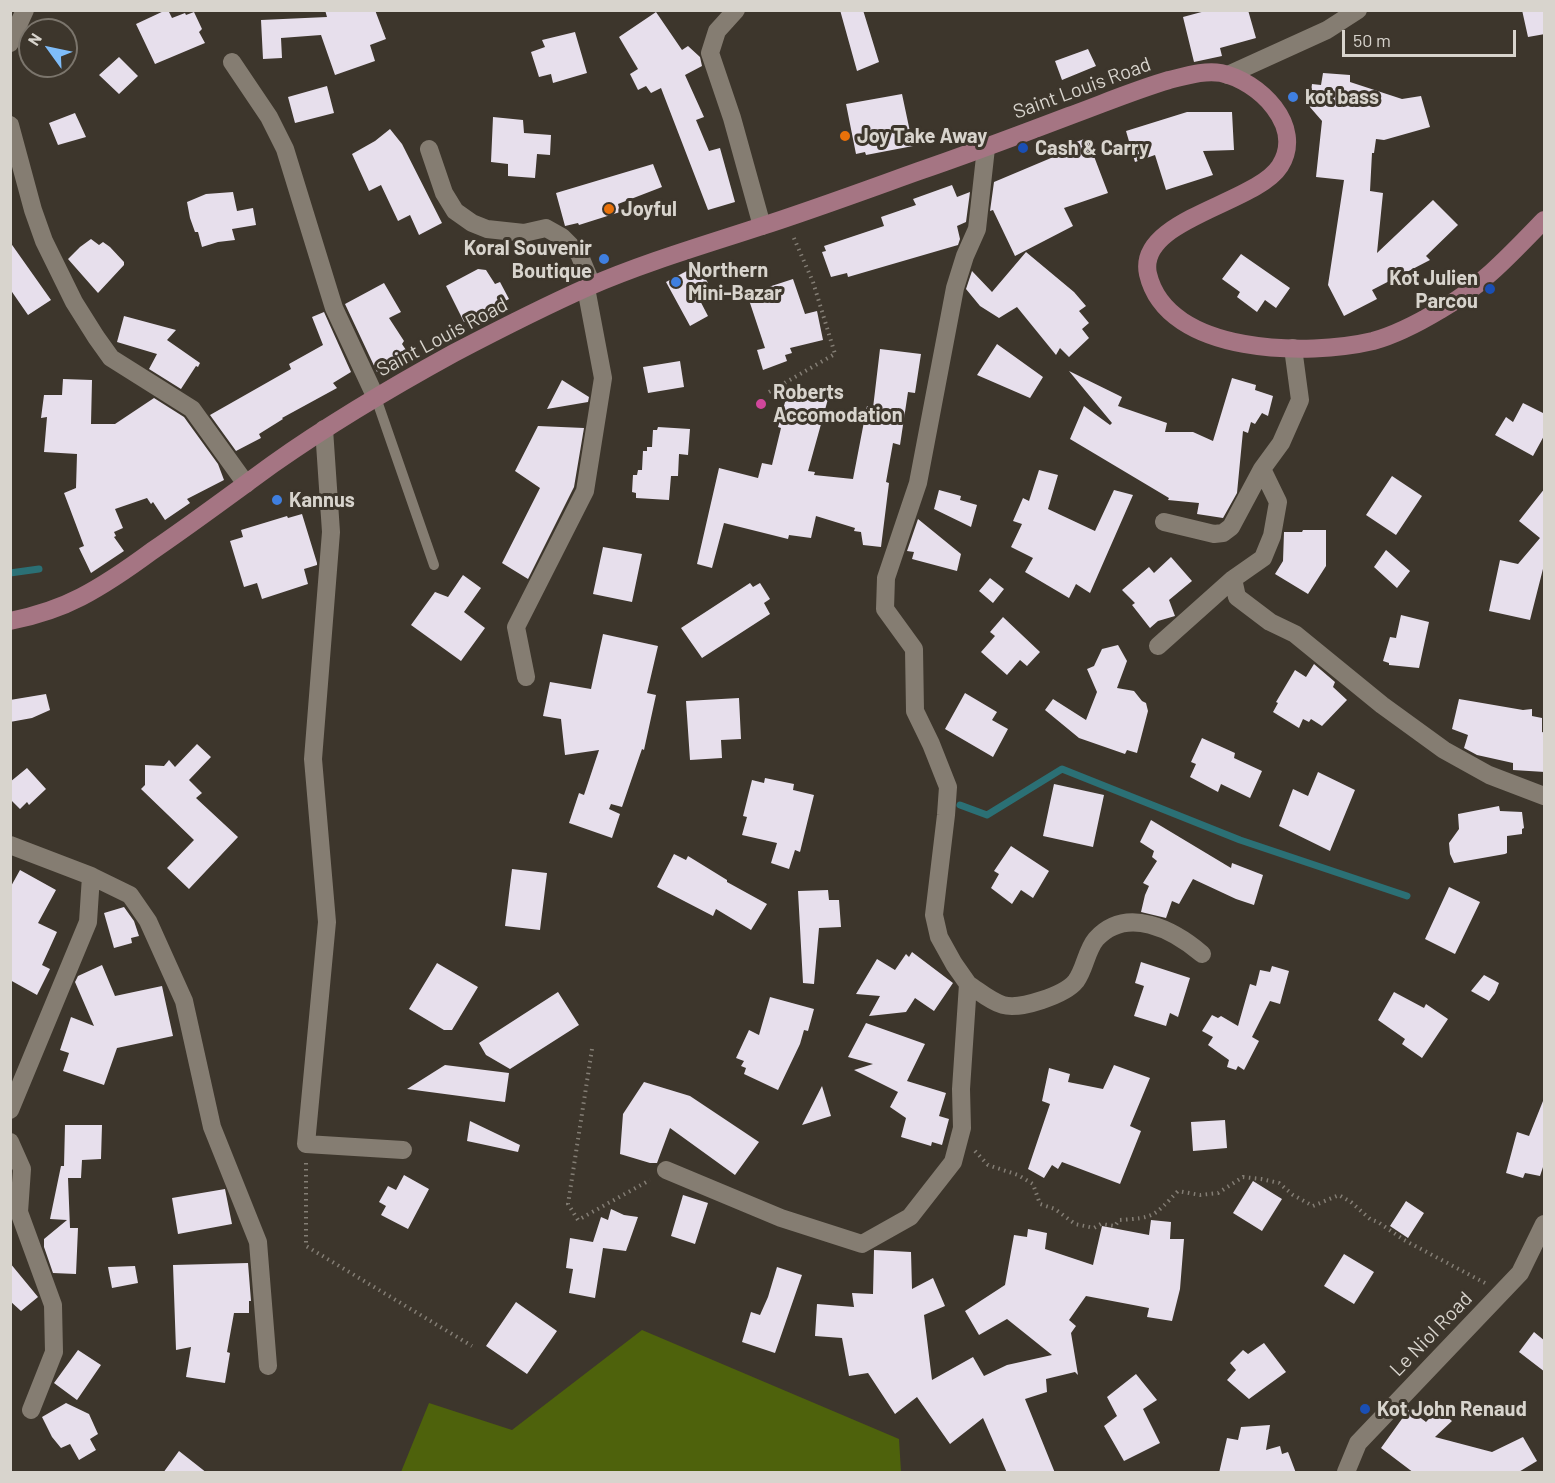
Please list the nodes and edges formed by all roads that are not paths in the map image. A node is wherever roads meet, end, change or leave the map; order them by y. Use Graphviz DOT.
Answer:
graph roads {
  1 [pos="25,10"];
  2 [pos="736,10"];
  3 [pos="1358,10"];
  4 [pos="10,44"];
  5 [pos="232,62"];
  6 [pos="1228,75"];
  7 [pos="10,125"];
  8 [pos="986,148"];
  9 [pos="429,149"];
  10 [pos="1545,220"];
  11 [pos="762,226"];
  12 [pos="589,287"];
  13 [pos="1293,348"];
  14 [pos="376,398"];
  15 [pos="324,429"];
  16 [pos="1262,469"];
  17 [pos="246,484"];
  18 [pos="1164,522"];
  19 [pos="434,566"];
  20 [pos="1233,579"];
  21 [pos="10,621"];
  22 [pos="1158,646"];
  23 [pos="526,677"];
  24 [pos="1545,796"];
  25 [pos="10,845"];
  26 [pos="91,876"];
  27 [pos="1202,954"];
  28 [pos="968,984"];
  29 [pos="10,1110"];
  30 [pos="10,1142"];
  31 [pos="403,1150"];
  32 [pos="666,1170"];
  33 [pos="1545,1224"];
  34 [pos="268,1366"];
  35 [pos="31,1410"];
  36 [pos="1346,1473"];
  1 -- 4 [label="street"];
  2 -- 11 [label="street"];
  3 -- 6 [label="street"];
  5 -- 14 [label="street"];
  6 -- 8 [label="main road, Saint Louis Road"];
  6 -- 13 [label="main road, Saint Louis Road"];
  7 -- 17 [label="street"];
  8 -- 11 [label="main road, Saint Louis Road"];
  8 -- 28 [label="street"];
  9 -- 12 [label="street"];
  10 -- 13 [label="main road, Saint Louis Road"];
  11 -- 12 [label="main road, Saint Louis Road"];
  12 -- 14 [label="main road, Saint Louis Road"];
  12 -- 23 [label="street"];
  13 -- 16 [label="street"];
  14 -- 15 [label="main road, Saint Louis Road"];
  14 -- 19 [label="lane"];
  15 -- 17 [label="main road, Saint Louis Road"];
  15 -- 31 [label="street"];
  16 -- 18 [label="street"];
  16 -- 20 [label="street"];
  17 -- 21 [label="main road, Saint Louis Road"];
  20 -- 22 [label="street"];
  20 -- 24 [label="street"];
  25 -- 26 [label="street"];
  26 -- 29 [label="street"];
  26 -- 34 [label="street"];
  27 -- 28 [label="street"];
  28 -- 32 [label="street"];
  30 -- 35 [label="street"];
  33 -- 36 [label="street, Le Niol Road"];
}
